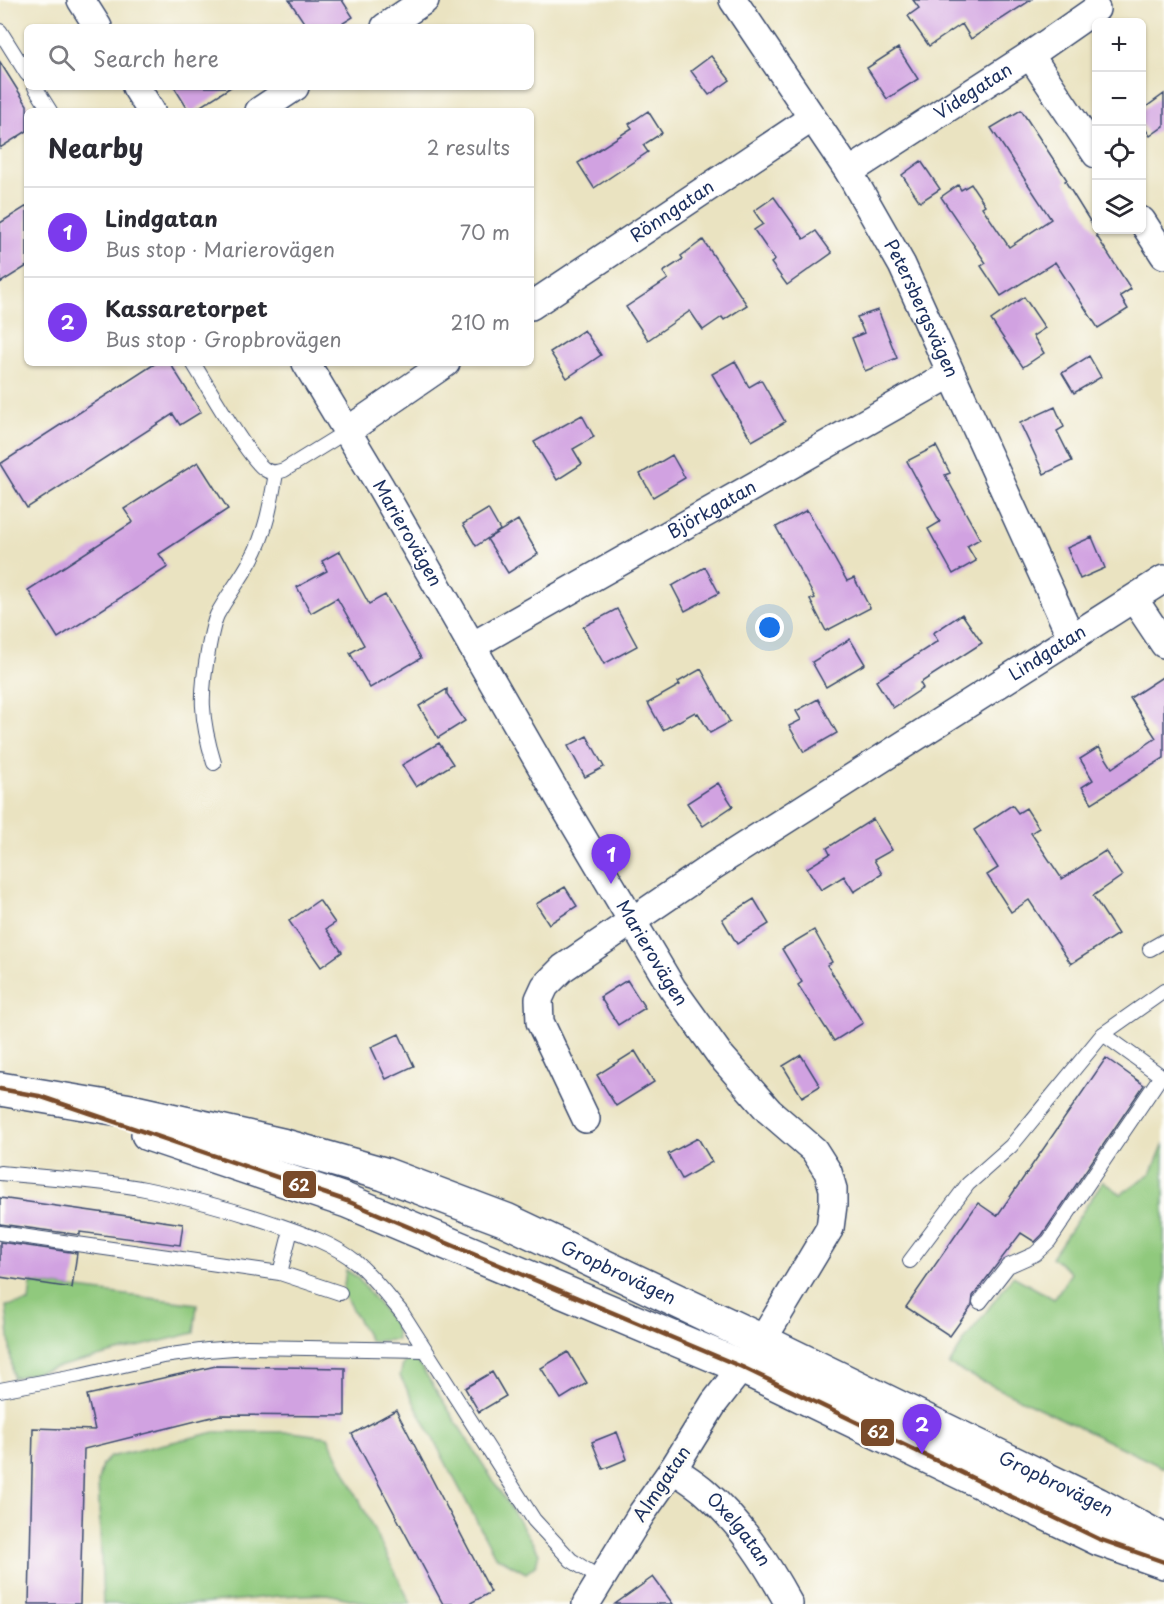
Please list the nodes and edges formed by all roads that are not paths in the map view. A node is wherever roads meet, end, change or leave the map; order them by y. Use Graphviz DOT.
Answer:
graph roads {
  1 [pos="81,0"];
  2 [pos="425,0"];
  3 [pos="733,0"];
  4 [pos="1096,9"];
  5 [pos="96,24"];
  6 [pos="389,24"];
  7 [pos="0,31"];
  8 [pos="1030,55"];
  9 [pos="24,69"];
  10 [pos="37,90"];
  11 [pos="138,90"];
  12 [pos="290,90"];
  13 [pos="48,108"];
  14 [pos="149,108"];
  15 [pos="264,108"];
  16 [pos="812,118"];
  17 [pos="1092,148"];
  18 [pos="849,172"];
  19 [pos="1146,227"];
  20 [pos="1164,255"];
  21 [pos="534,304"];
  22 [pos="195,366"];
  23 [pos="308,366"];
  24 [pos="442,366"];
  25 [pos="951,374"];
  26 [pos="347,430"];
  27 [pos="276,473"];
  28 [pos="1164,579"];
  29 [pos="1134,599"];
  30 [pos="1071,637"];
  31 [pos="1164,644"];
  32 [pos="472,646"];
  33 [pos="214,763"];
  34 [pos="632,921"];
  35 [pos="1164,941"];
  36 [pos="1150,949"];
  37 [pos="1164,991"];
  38 [pos="1103,1034"];
  39 [pos="1163,1077"];
  40 [pos="0,1089"];
  41 [pos="39,1096"];
  42 [pos="586,1119"];
  43 [pos="0,1173"];
  44 [pos="291,1230"];
  45 [pos="0,1233"];
  46 [pos="910,1261"];
  47 [pos="280,1273"];
  48 [pos="340,1293"];
  49 [pos="980,1302"];
  50 [pos="762,1341"];
  51 [pos="425,1350"];
  52 [pos="742,1367"];
  53 [pos="0,1390"];
  54 [pos="673,1469"];
  55 [pos="1164,1541"];
  56 [pos="1164,1562"];
  57 [pos="601,1579"];
  58 [pos="586,1604"];
  59 [pos="789,1604"];
  1 -- 5 [label="street"];
  2 -- 6 [label="street"];
  3 -- 16 [label="street, Petersbergsvägen"];
  4 -- 8 [label="street, Videgatan"];
  7 -- 9 [label="lane"];
  8 -- 17 [label="street"];
  8 -- 18 [label="street, Videgatan"];
  10 -- 13 [label="lane"];
  11 -- 14 [label="street"];
  12 -- 15 [label="street"];
  16 -- 18 [label="street, Petersbergsvägen"];
  16 -- 21 [label="street, Rönngatan"];
  18 -- 25 [label="street, Petersbergsvägen"];
  19 -- 20 [label="street"];
  22 -- 27 [label="lane"];
  23 -- 26 [label="street, Marierovägen"];
  24 -- 26 [label="street"];
  25 -- 30 [label="street, Petersbergsvägen"];
  25 -- 32 [label="street, Björkgatan"];
  26 -- 27 [label="lane"];
  26 -- 32 [label="street, Marierovägen"];
  27 -- 33 [label="lane"];
  28 -- 29 [label="street, Lindgatan"];
  29 -- 30 [label="street, Lindgatan"];
  29 -- 31 [label="street"];
  30 -- 34 [label="street, Lindgatan"];
  32 -- 34 [label="street, Marierovägen"];
  34 -- 42 [label="street, Lindgatan"];
  34 -- 50 [label="street, Marierovägen"];
  35 -- 36 [label="lane"];
  37 -- 38 [label="lane"];
  38 -- 39 [label="lane"];
  38 -- 46 [label="lane"];
  39 -- 49 [label="lane"];
  40 -- 41 [label="street, Gropbrovägen"];
  41 -- 50 [label="street, Gropbrovägen"];
  41 -- 52 [label="street, Gropbrovägen"];
  43 -- 44 [label="lane"];
  44 -- 47 [label="lane"];
  44 -- 51 [label="lane"];
  45 -- 47 [label="lane"];
  47 -- 48 [label="lane"];
  50 -- 52 [label="street, Marierovägen"];
  50 -- 55 [label="street, Gropbrovägen"];
  51 -- 53 [label="lane"];
  51 -- 57 [label="lane"];
  52 -- 54 [label="street, Almgatan"];
  52 -- 56 [label="street, Gropbrovägen"];
  54 -- 57 [label="street, Almgatan"];
  54 -- 59 [label="street, Oxelgatan"];
  57 -- 58 [label="street, Almgatan"];
}
